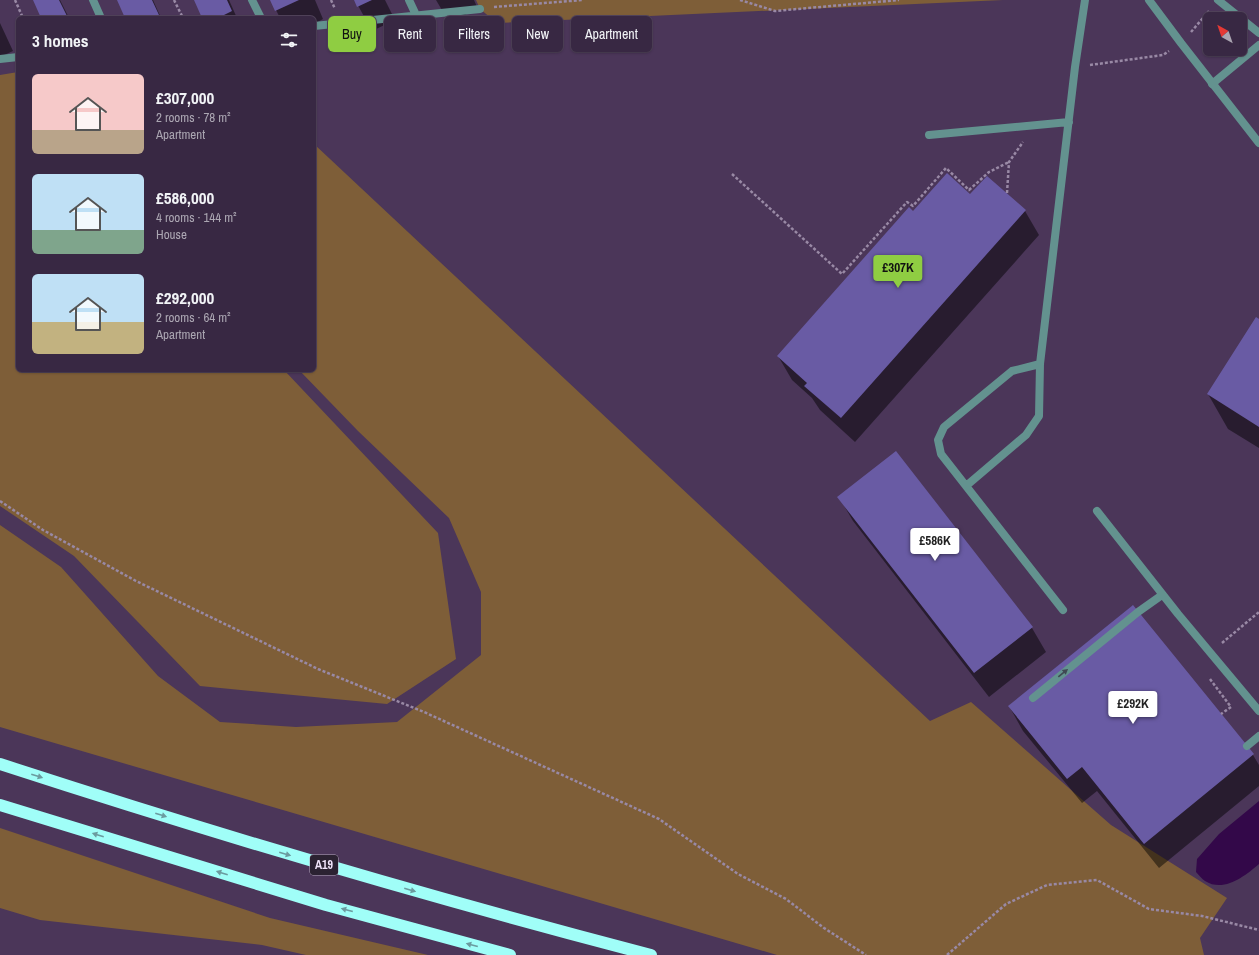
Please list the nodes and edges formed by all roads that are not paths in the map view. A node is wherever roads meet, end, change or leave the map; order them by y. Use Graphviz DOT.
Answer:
graph roads {
  1 [pos="93,0"];
  2 [pos="252,0"];
  3 [pos="409,0"];
  4 [pos="1085,0"];
  5 [pos="1150,0"];
  6 [pos="1218,0"];
  7 [pos="480,9"];
  8 [pos="416,15"];
  9 [pos="100,16"];
  10 [pos="260,16"];
  11 [pos="316,26"];
  12 [pos="1259,33"];
  13 [pos="1259,45"];
  14 [pos="16,57"];
  15 [pos="0,59"];
  16 [pos="1212,84"];
  17 [pos="1069,122"];
  18 [pos="929,135"];
  19 [pos="1259,143"];
  20 [pos="1040,364"];
  21 [pos="966,486"];
  22 [pos="1097,511"];
  23 [pos="1162,595"];
  24 [pos="1063,610"];
  25 [pos="1033,698"];
  26 [pos="1259,711"];
  27 [pos="1259,736"];
  28 [pos="1247,746"];
  29 [pos="0,764"];
  30 [pos="0,805"];
  31 [pos="510,955"];
  32 [pos="651,955"];
  1 -- 9 [label="street"];
  2 -- 10 [label="street"];
  3 -- 8 [label="street"];
  4 -- 17 [label="street"];
  5 -- 16 [label="street"];
  6 -- 12 [label="street"];
  7 -- 8 [label="street"];
  8 -- 11 [label="street"];
  13 -- 16 [label="street"];
  14 -- 15 [label="street"];
  16 -- 19 [label="street"];
  17 -- 18 [label="street"];
  17 -- 20 [label="street"];
  20 -- 21 [label="street"];
  20 -- 21 [label="street"];
  21 -- 24 [label="street"];
  22 -- 23 [label="street"];
  25 -- 23 [label="street, one-way"];
  23 -- 26 [label="street"];
  27 -- 28 [label="street"];
  29 -- 32 [label="highway, A19, one-way"];
  31 -- 30 [label="highway, one-way"];
}
